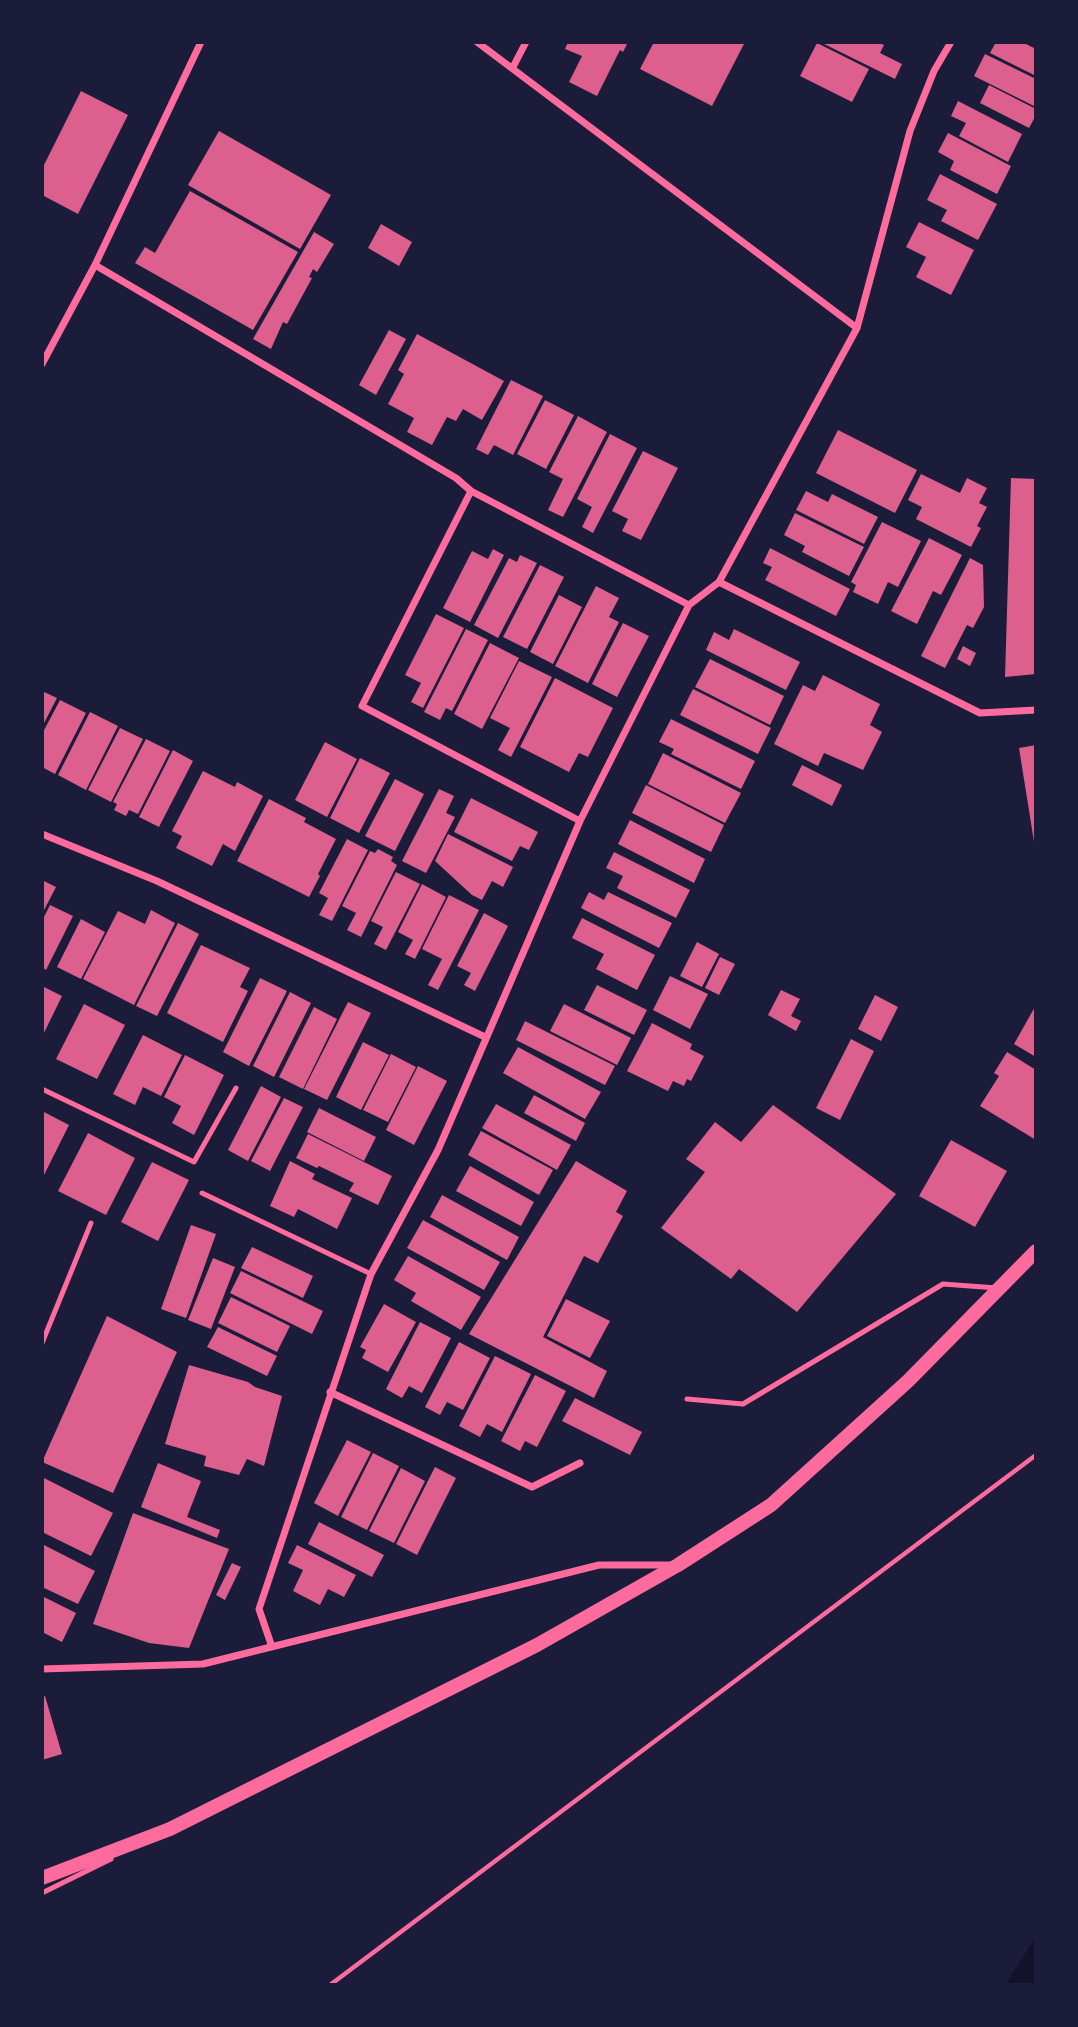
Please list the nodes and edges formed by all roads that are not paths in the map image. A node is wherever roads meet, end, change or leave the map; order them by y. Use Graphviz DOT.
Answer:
graph roads {
  1 [pos="201,42"];
  2 [pos="477,42"];
  3 [pos="526,42"];
  4 [pos="951,42"];
  5 [pos="513,67"];
  6 [pos="95,265"];
  7 [pos="857,328"];
  8 [pos="42,364"];
  9 [pos="471,491"];
  10 [pos="719,582"];
  11 [pos="689,605"];
  12 [pos="1036,710"];
  13 [pos="580,821"];
  14 [pos="42,834"];
  15 [pos="485,1037"];
  16 [pos="236,1088"];
  17 [pos="42,1089"];
  18 [pos="202,1194"];
  19 [pos="91,1223"];
  20 [pos="1036,1251"];
  21 [pos="371,1274"];
  22 [pos="1000,1288"];
  23 [pos="42,1343"];
  24 [pos="330,1392"];
  25 [pos="687,1399"];
  26 [pos="580,1464"];
  27 [pos="678,1565"];
  28 [pos="272,1647"];
  29 [pos="42,1669"];
  30 [pos="170,1829"];
  31 [pos="42,1878"];
  32 [pos="42,1893"];
  1 -- 6 [label="street"];
  2 -- 5 [label="street"];
  3 -- 5 [label="street"];
  4 -- 7 [label="street"];
  5 -- 7 [label="street"];
  6 -- 8 [label="street"];
  6 -- 9 [label="street"];
  7 -- 10 [label="street"];
  9 -- 11 [label="street"];
  9 -- 13 [label="street"];
  10 -- 11 [label="street"];
  10 -- 12 [label="street"];
  11 -- 13 [label="street"];
  13 -- 15 [label="street"];
  14 -- 15 [label="street"];
  15 -- 21 [label="street"];
  16 -- 17 [label="lane"];
  18 -- 21 [label="lane"];
  19 -- 23 [label="lane"];
  20 -- 22 [label="main road"];
  21 -- 24 [label="street"];
  22 -- 25 [label="lane"];
  22 -- 27 [label="main road"];
  24 -- 26 [label="street"];
  24 -- 28 [label="street"];
  27 -- 28 [label="street"];
  27 -- 30 [label="main road"];
  28 -- 29 [label="street"];
  30 -- 31 [label="main road"];
  30 -- 32 [label="lane"];
}
